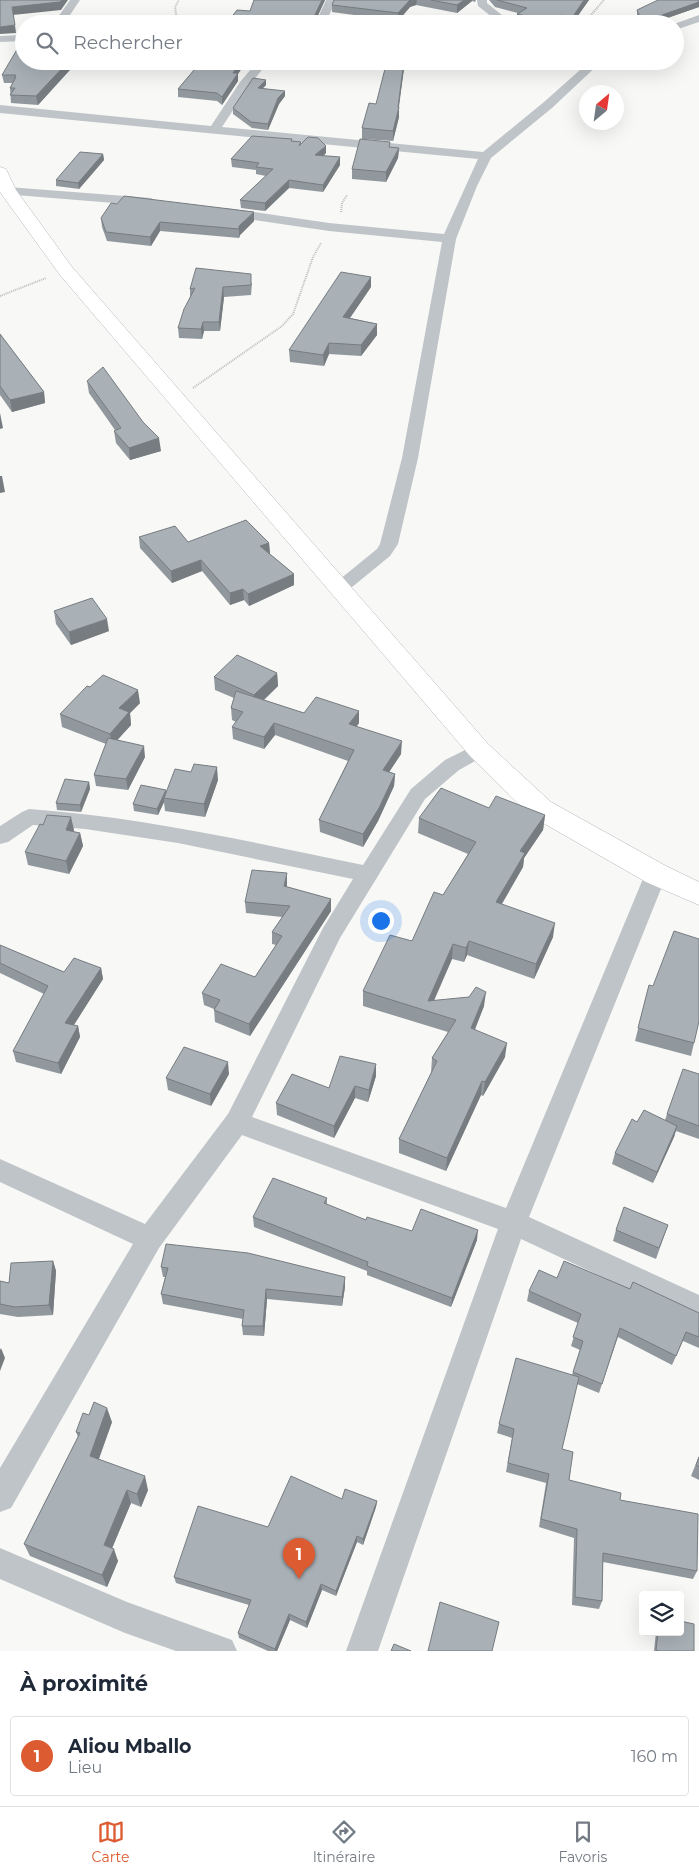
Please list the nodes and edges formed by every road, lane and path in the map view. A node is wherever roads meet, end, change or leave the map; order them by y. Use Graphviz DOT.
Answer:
graph roads {
  1 [pos="74,0"];
  2 [pos="179,0"];
  3 [pos="331,0"];
  4 [pos="482,0"];
  5 [pos="604,0"];
  6 [pos="64,15"];
  7 [pos="176,15"];
  8 [pos="324,15"];
  9 [pos="496,15"];
  10 [pos="591,15"];
  11 [pos="699,18"];
  12 [pos="684,24"];
  13 [pos="15,38"];
  14 [pos="0,39"];
  15 [pos="256,70"];
  16 [pos="587,70"];
  17 [pos="0,109"];
  18 [pos="215,129"];
  19 [pos="486,156"];
  20 [pos="4,182"];
  21 [pos="347,195"];
  22 [pos="168,204"];
  23 [pos="215,210"];
  24 [pos="341,229"];
  25 [pos="449,239"];
  26 [pos="66,271"];
  27 [pos="0,296"];
  28 [pos="177,400"];
  29 [pos="340,588"];
  30 [pos="479,750"];
  31 [pos="0,836"];
  32 [pos="367,874"];
  33 [pos="656,874"];
  34 [pos="699,894"];
  35 [pos="237,1122"];
  36 [pos="0,1170"];
  37 [pos="513,1222"];
  38 [pos="150,1239"];
  39 [pos="699,1309"];
  40 [pos="0,1497"];
  41 [pos="0,1563"];
  42 [pos="222,1651"];
  43 [pos="362,1651"];
  1 -- 6 [label="street"];
  2 -- 7 [label="path"];
  3 -- 8 [label="street"];
  4 -- 9 [label="street"];
  5 -- 10 [label="path"];
  11 -- 12 [label="street"];
  13 -- 14 [label="street"];
  15 -- 18 [label="street"];
  16 -- 19 [label="street"];
  17 -- 18 [label="street"];
  18 -- 19 [label="street"];
  19 -- 25 [label="street"];
  20 -- 22 [label="street"];
  20 -- 26 [label="main road"];
  21 -- 24 [label="path"];
  23 -- 24 [label="street"];
  24 -- 25 [label="street"];
  24 -- 28 [label="path"];
  25 -- 29 [label="street"];
  26 -- 27 [label="path"];
  26 -- 28 [label="main road"];
  28 -- 29 [label="main road"];
  29 -- 30 [label="main road"];
  30 -- 32 [label="street"];
  30 -- 33 [label="main road"];
  31 -- 32 [label="street"];
  32 -- 35 [label="street"];
  33 -- 34 [label="main road"];
  33 -- 37 [label="street"];
  35 -- 37 [label="street"];
  35 -- 38 [label="street"];
  36 -- 38 [label="street"];
  37 -- 39 [label="street"];
  37 -- 43 [label="street"];
  38 -- 40 [label="street"];
  41 -- 42 [label="street"];
}
